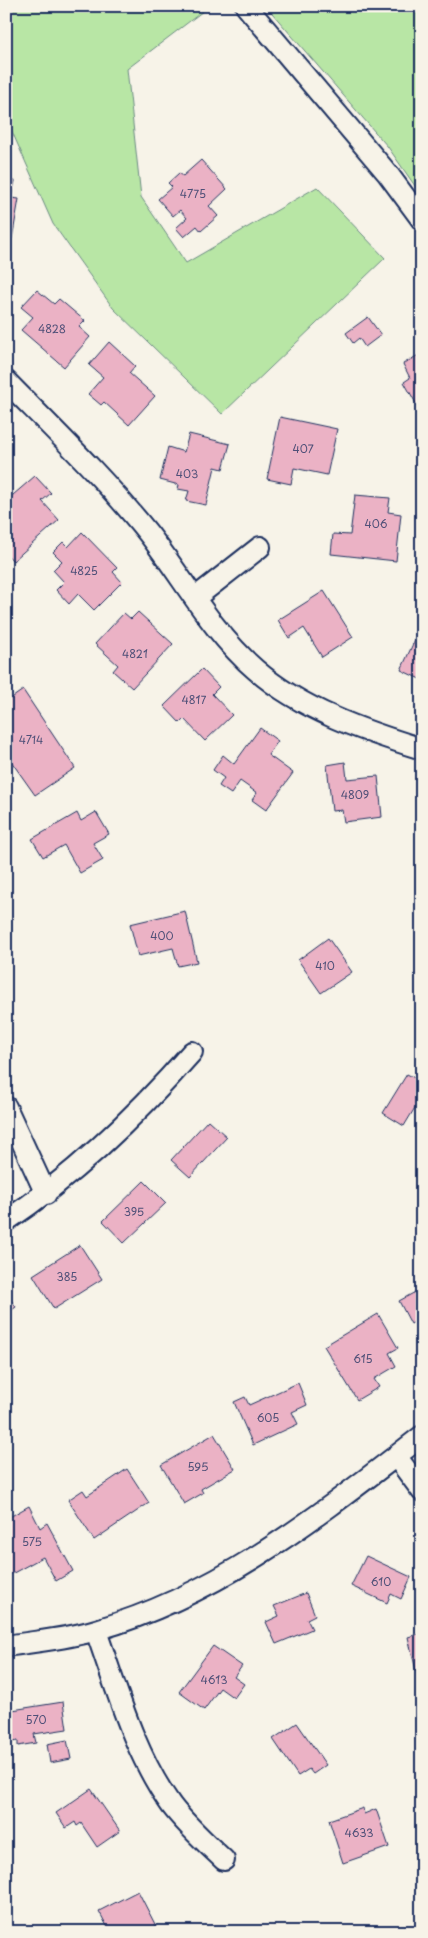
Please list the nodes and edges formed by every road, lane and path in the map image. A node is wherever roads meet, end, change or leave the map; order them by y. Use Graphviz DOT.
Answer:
graph roads {
  1 [pos="246,6"];
  2 [pos="422,220"];
  3 [pos="6,381"];
  4 [pos="260,547"];
  5 [pos="194,598"];
  6 [pos="422,749"];
  7 [pos="192,1052"];
  8 [pos="6,1107"];
  9 [pos="46,1194"];
  10 [pos="6,1221"];
  11 [pos="422,1436"];
  12 [pos="396,1456"];
  13 [pos="422,1491"];
  14 [pos="96,1630"];
  15 [pos="6,1646"];
  16 [pos="224,1860"];
  1 -- 2 [label="street"];
  3 -- 5 [label="street"];
  4 -- 5 [label="street"];
  5 -- 6 [label="street"];
  7 -- 9 [label="street"];
  8 -- 9 [label="street"];
  9 -- 10 [label="street"];
  11 -- 12 [label="street"];
  12 -- 13 [label="street"];
  12 -- 14 [label="street"];
  14 -- 15 [label="street"];
  14 -- 16 [label="street"];
}
